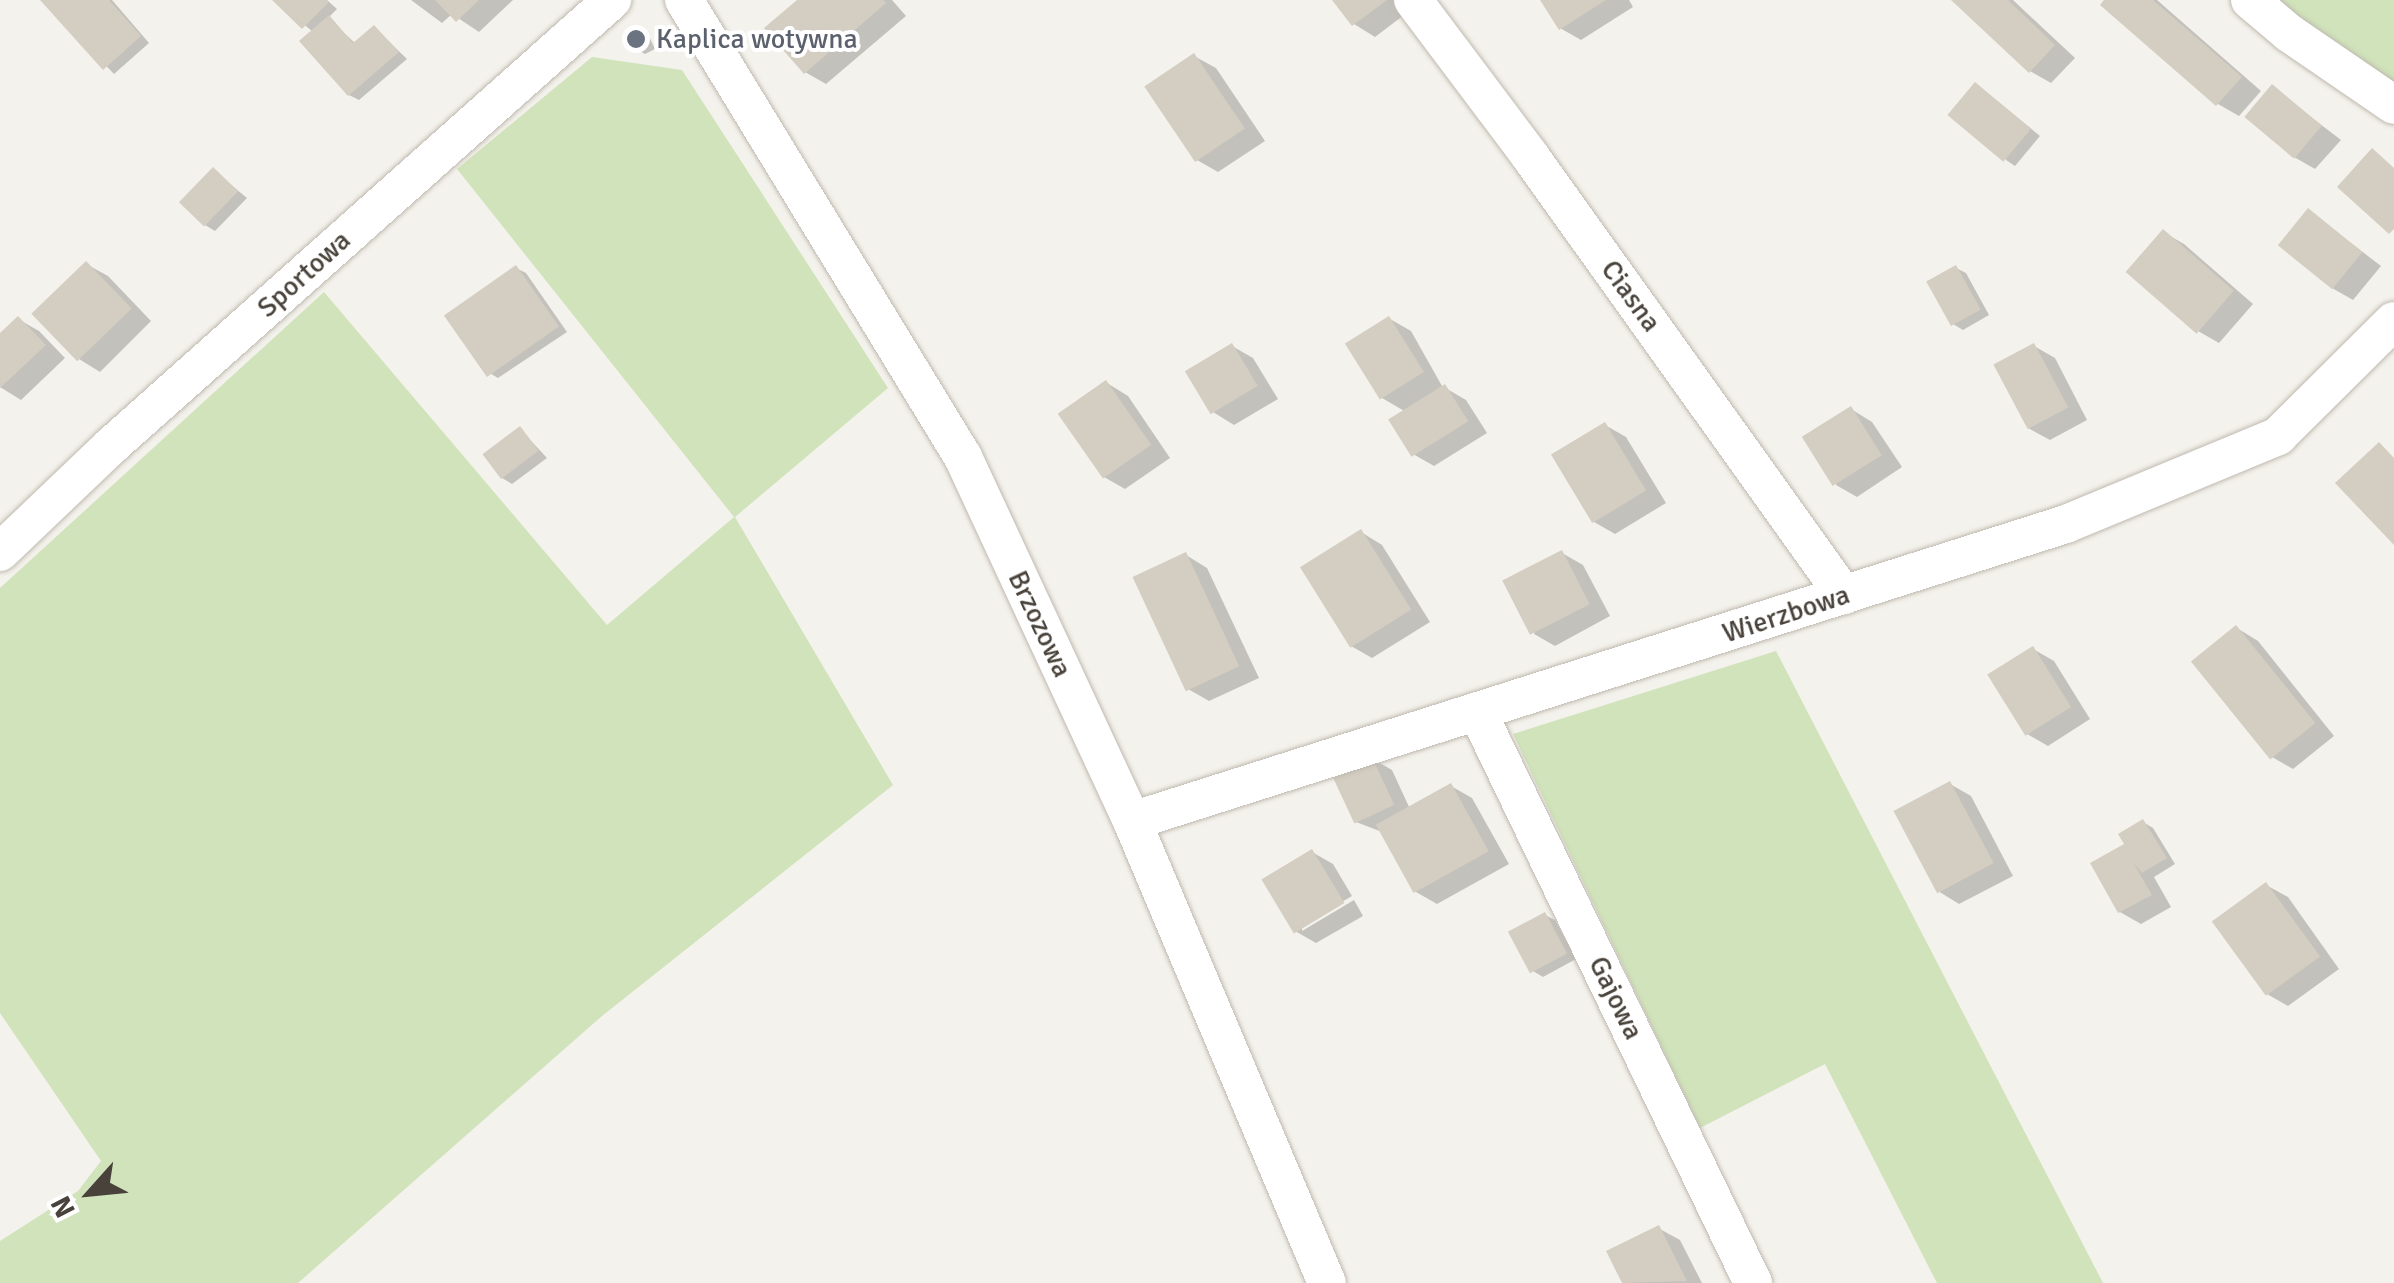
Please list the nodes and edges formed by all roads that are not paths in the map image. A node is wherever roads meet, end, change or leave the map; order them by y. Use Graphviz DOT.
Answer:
graph roads {
  1 [pos="612,0"];
  2 [pos="684,0"];
  3 [pos="1412,0"];
  4 [pos="2250,0"];
  5 [pos="2394,105"];
  6 [pos="2394,321"];
  7 [pos="0,552"];
  8 [pos="1844,596"];
  9 [pos="1478,714"];
  10 [pos="1132,822"];
  11 [pos="1327,1283"];
  12 [pos="1754,1283"];
  1 -- 7 [label="street, Sportowa"];
  2 -- 10 [label="street, Brzozowa"];
  3 -- 8 [label="street, Ciasna"];
  4 -- 5 [label="street"];
  6 -- 8 [label="street, Wierzbowa"];
  8 -- 9 [label="street, Wierzbowa"];
  9 -- 10 [label="street, Wierzbowa"];
  9 -- 12 [label="street, Gajowa"];
  10 -- 11 [label="street, Brzozowa"];
}
